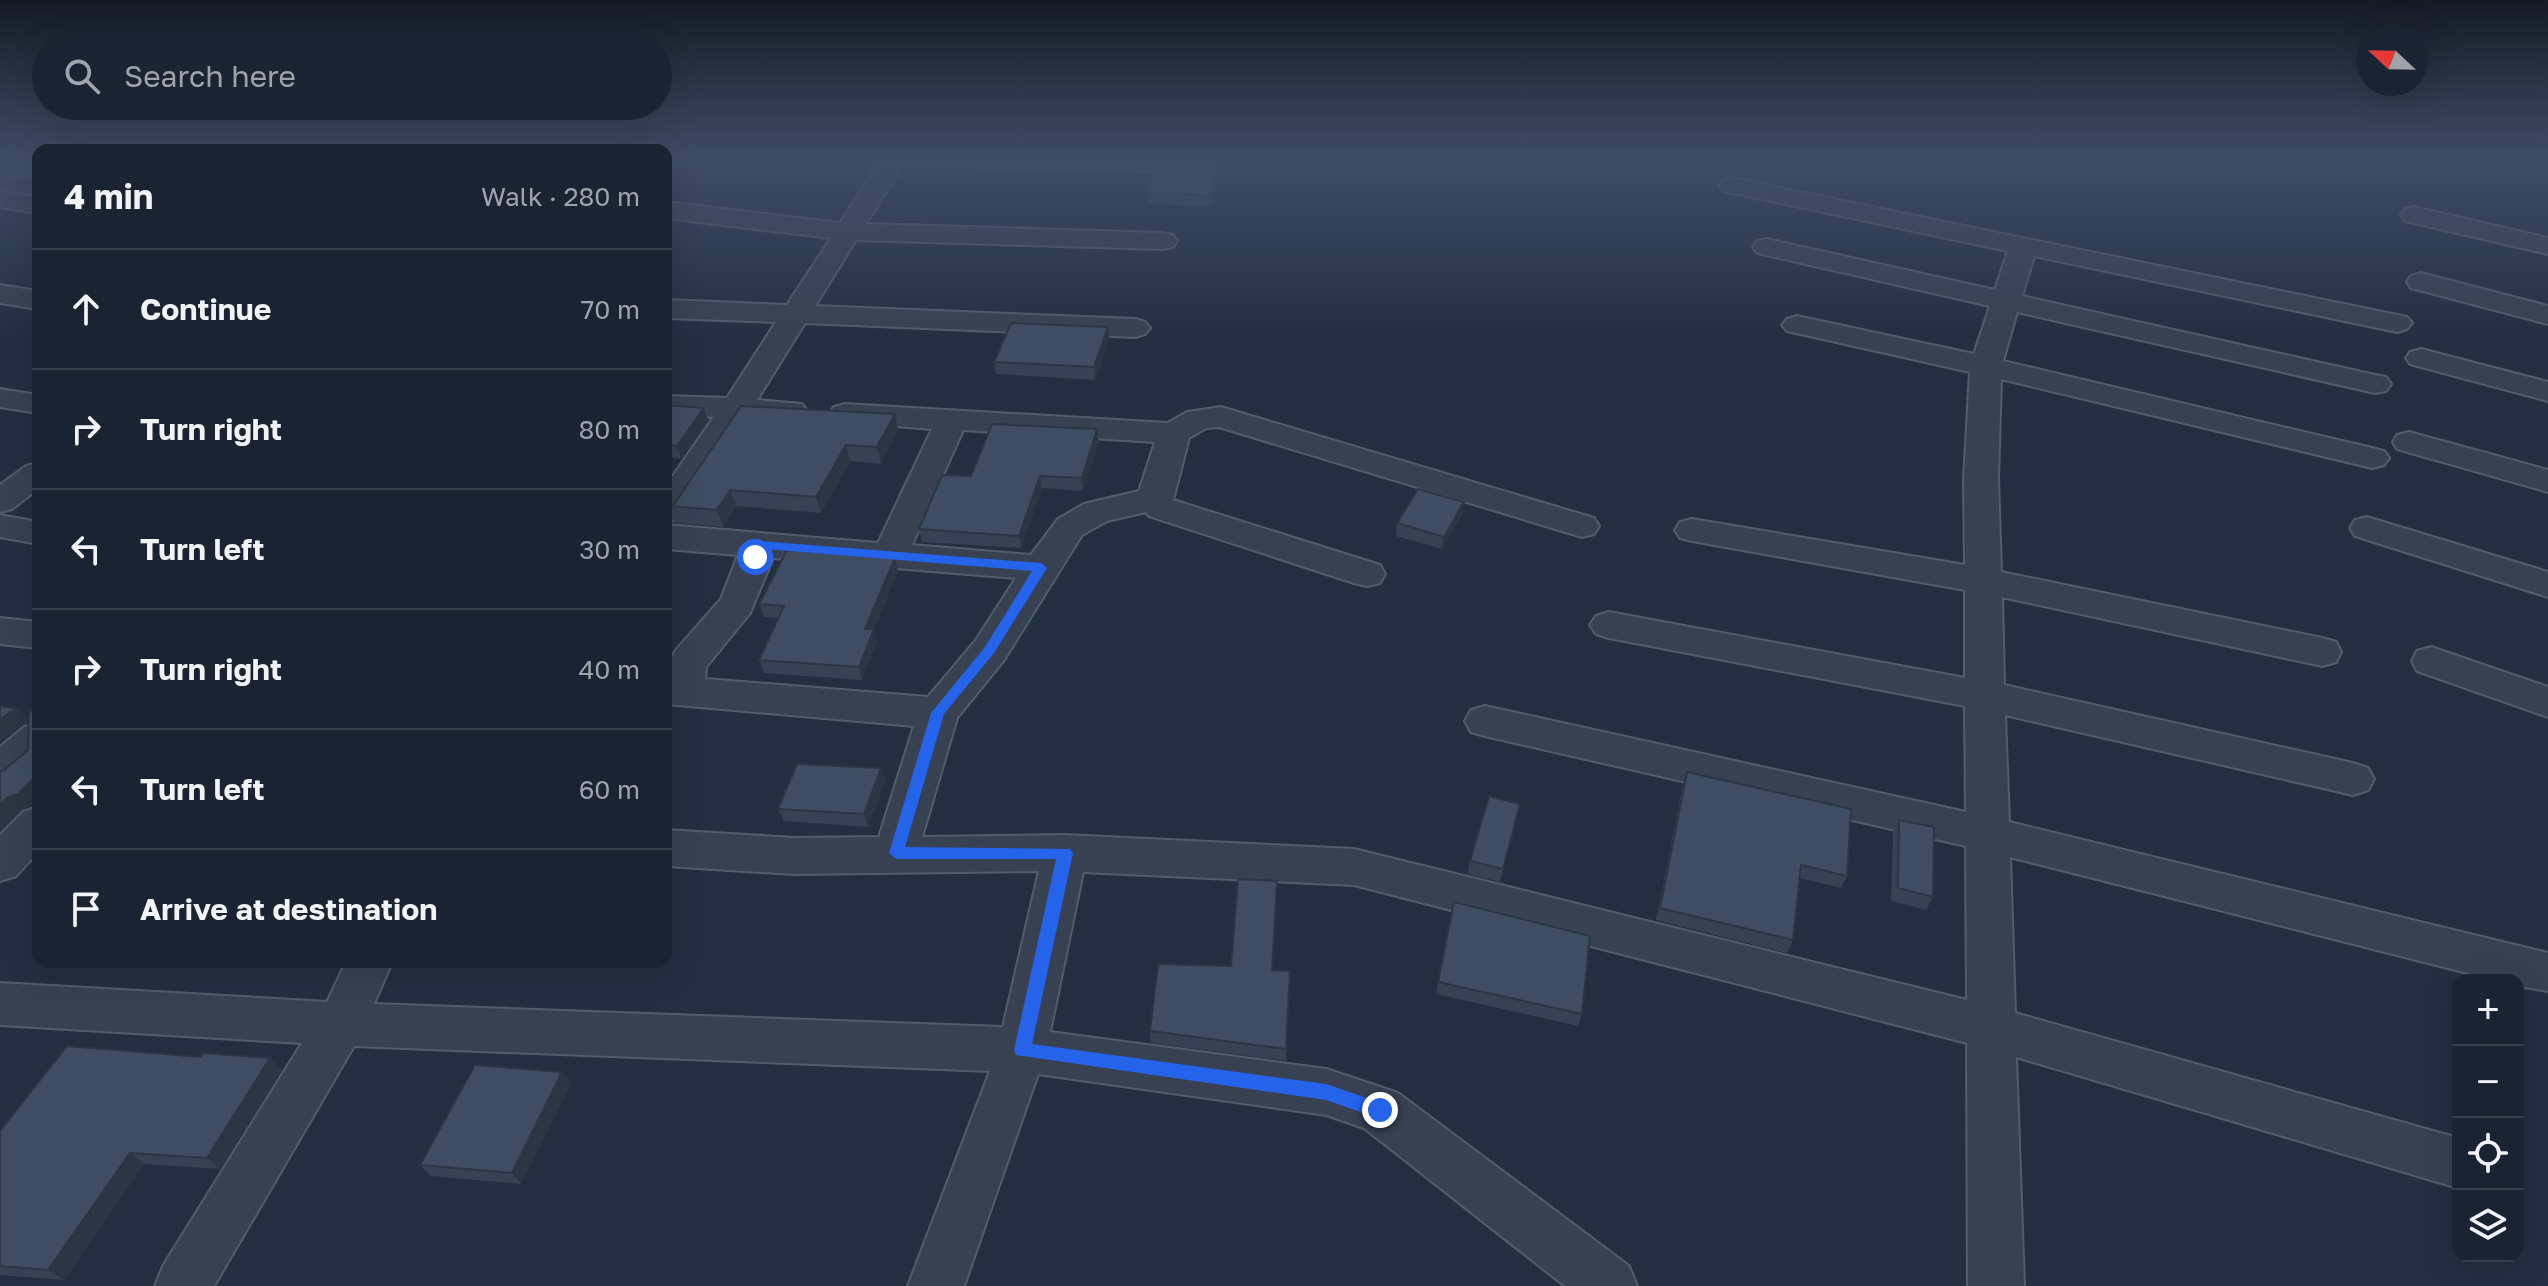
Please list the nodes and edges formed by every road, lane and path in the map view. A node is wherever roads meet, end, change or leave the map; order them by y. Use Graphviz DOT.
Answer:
graph roads {
  1 [pos="732,218"];
  2 [pos="857,218"];
  3 [pos="1887,218"];
  4 [pos="2427,218"];
  5 [pos="848,232"];
  6 [pos="1163,241"];
  7 [pos="2023,246"];
  8 [pos="2548,246"];
  9 [pos="1767,247"];
  10 [pos="2421,282"];
  11 [pos="0,294"];
  12 [pos="32,299"];
  13 [pos="2004,301"];
  14 [pos="672,309"];
  15 [pos="796,314"];
  16 [pos="2548,315"];
  17 [pos="2397,323"];
  18 [pos="1797,325"];
  19 [pos="1135,328"];
  20 [pos="2421,358"];
  21 [pos="1986,366"];
  22 [pos="2375,384"];
  23 [pos="2548,392"];
  24 [pos="0,398"];
  25 [pos="32,403"];
  26 [pos="672,405"];
  27 [pos="737,407"];
  28 [pos="952,420"];
  29 [pos="1174,433"];
  30 [pos="2409,442"];
  31 [pos="2372,458"];
  32 [pos="32,477"];
  33 [pos="2548,481"];
  34 [pos="1154,499"];
  35 [pos="0,501"];
  36 [pos="672,502"];
  37 [pos="0,526"];
  38 [pos="1582,526"];
  39 [pos="2367,528"];
  40 [pos="1692,530"];
  41 [pos="32,532"];
  42 [pos="672,538"];
  43 [pos="760,545"];
  44 [pos="890,555"];
  45 [pos="1041,568"];
  46 [pos="1367,574"];
  47 [pos="1985,581"];
  48 [pos="2548,585"];
  49 [pos="1609,625"];
  50 [pos="0,631"];
  51 [pos="32,634"];
  52 [pos="2322,652"];
  53 [pos="2431,661"];
  54 [pos="677,691"];
  55 [pos="1987,696"];
  56 [pos="2548,702"];
  57 [pos="938,713"];
  58 [pos="1485,721"];
  59 [pos="32,743"];
  60 [pos="0,770"];
  61 [pos="2353,779"];
  62 [pos="32,830"];
  63 [pos="1989,834"];
  64 [pos="672,848"];
  65 [pos="896,853"];
  66 [pos="1065,853"];
  67 [pos="0,863"];
  68 [pos="366,968"];
  69 [pos="2544,972"];
  70 [pos="0,1004"];
  71 [pos="341,1024"];
  72 [pos="1992,1028"];
  73 [pos="1022,1050"];
  74 [pos="2452,1161"];
  75 [pos="183,1286"];
  76 [pos="936,1286"];
  77 [pos="1609,1286"];
  78 [pos="1996,1286"];
  1 -- 5 [label="street"];
  2 -- 5 [label="street"];
  3 -- 7 [label="street"];
  4 -- 8 [label="street"];
  5 -- 6 [label="street"];
  5 -- 15 [label="street"];
  7 -- 13 [label="street"];
  7 -- 17 [label="street"];
  9 -- 13 [label="street"];
  10 -- 16 [label="street"];
  11 -- 12 [label="street"];
  13 -- 21 [label="street"];
  13 -- 22 [label="street"];
  14 -- 15 [label="street"];
  15 -- 19 [label="street"];
  15 -- 27 [label="street"];
  18 -- 21 [label="street"];
  20 -- 23 [label="street"];
  21 -- 31 [label="street"];
  21 -- 47 [label="street"];
  24 -- 25 [label="street"];
  26 -- 27 [label="street"];
  27 -- 28 [label="street"];
  27 -- 36 [label="street"];
  28 -- 29 [label="street"];
  28 -- 44 [label="street"];
  29 -- 34 [label="street"];
  29 -- 38 [label="street"];
  30 -- 33 [label="street"];
  32 -- 35 [label="street"];
  34 -- 45 [label="street"];
  34 -- 46 [label="street"];
  37 -- 41 [label="street"];
  39 -- 48 [label="street"];
  40 -- 47 [label="street"];
  42 -- 43 [label="street"];
  43 -- 44 [label="street"];
  43 -- 54 [label="street"];
  44 -- 45 [label="street"];
  45 -- 57 [label="street"];
  47 -- 52 [label="street"];
  47 -- 55 [label="street"];
  49 -- 55 [label="street"];
  50 -- 51 [label="street"];
  53 -- 56 [label="street"];
  54 -- 57 [label="street"];
  55 -- 61 [label="street"];
  55 -- 63 [label="street"];
  57 -- 65 [label="street"];
  58 -- 63 [label="street"];
  59 -- 60 [label="street"];
  62 -- 67 [label="street"];
  63 -- 69 [label="street"];
  63 -- 72 [label="street"];
  64 -- 65 [label="street"];
  65 -- 66 [label="street"];
  66 -- 72 [label="street"];
  66 -- 73 [label="street"];
  68 -- 71 [label="street"];
  70 -- 71 [label="street"];
  71 -- 73 [label="street"];
  71 -- 75 [label="street"];
  72 -- 74 [label="street"];
  72 -- 78 [label="street"];
  73 -- 76 [label="street"];
  73 -- 77 [label="street"];
}
